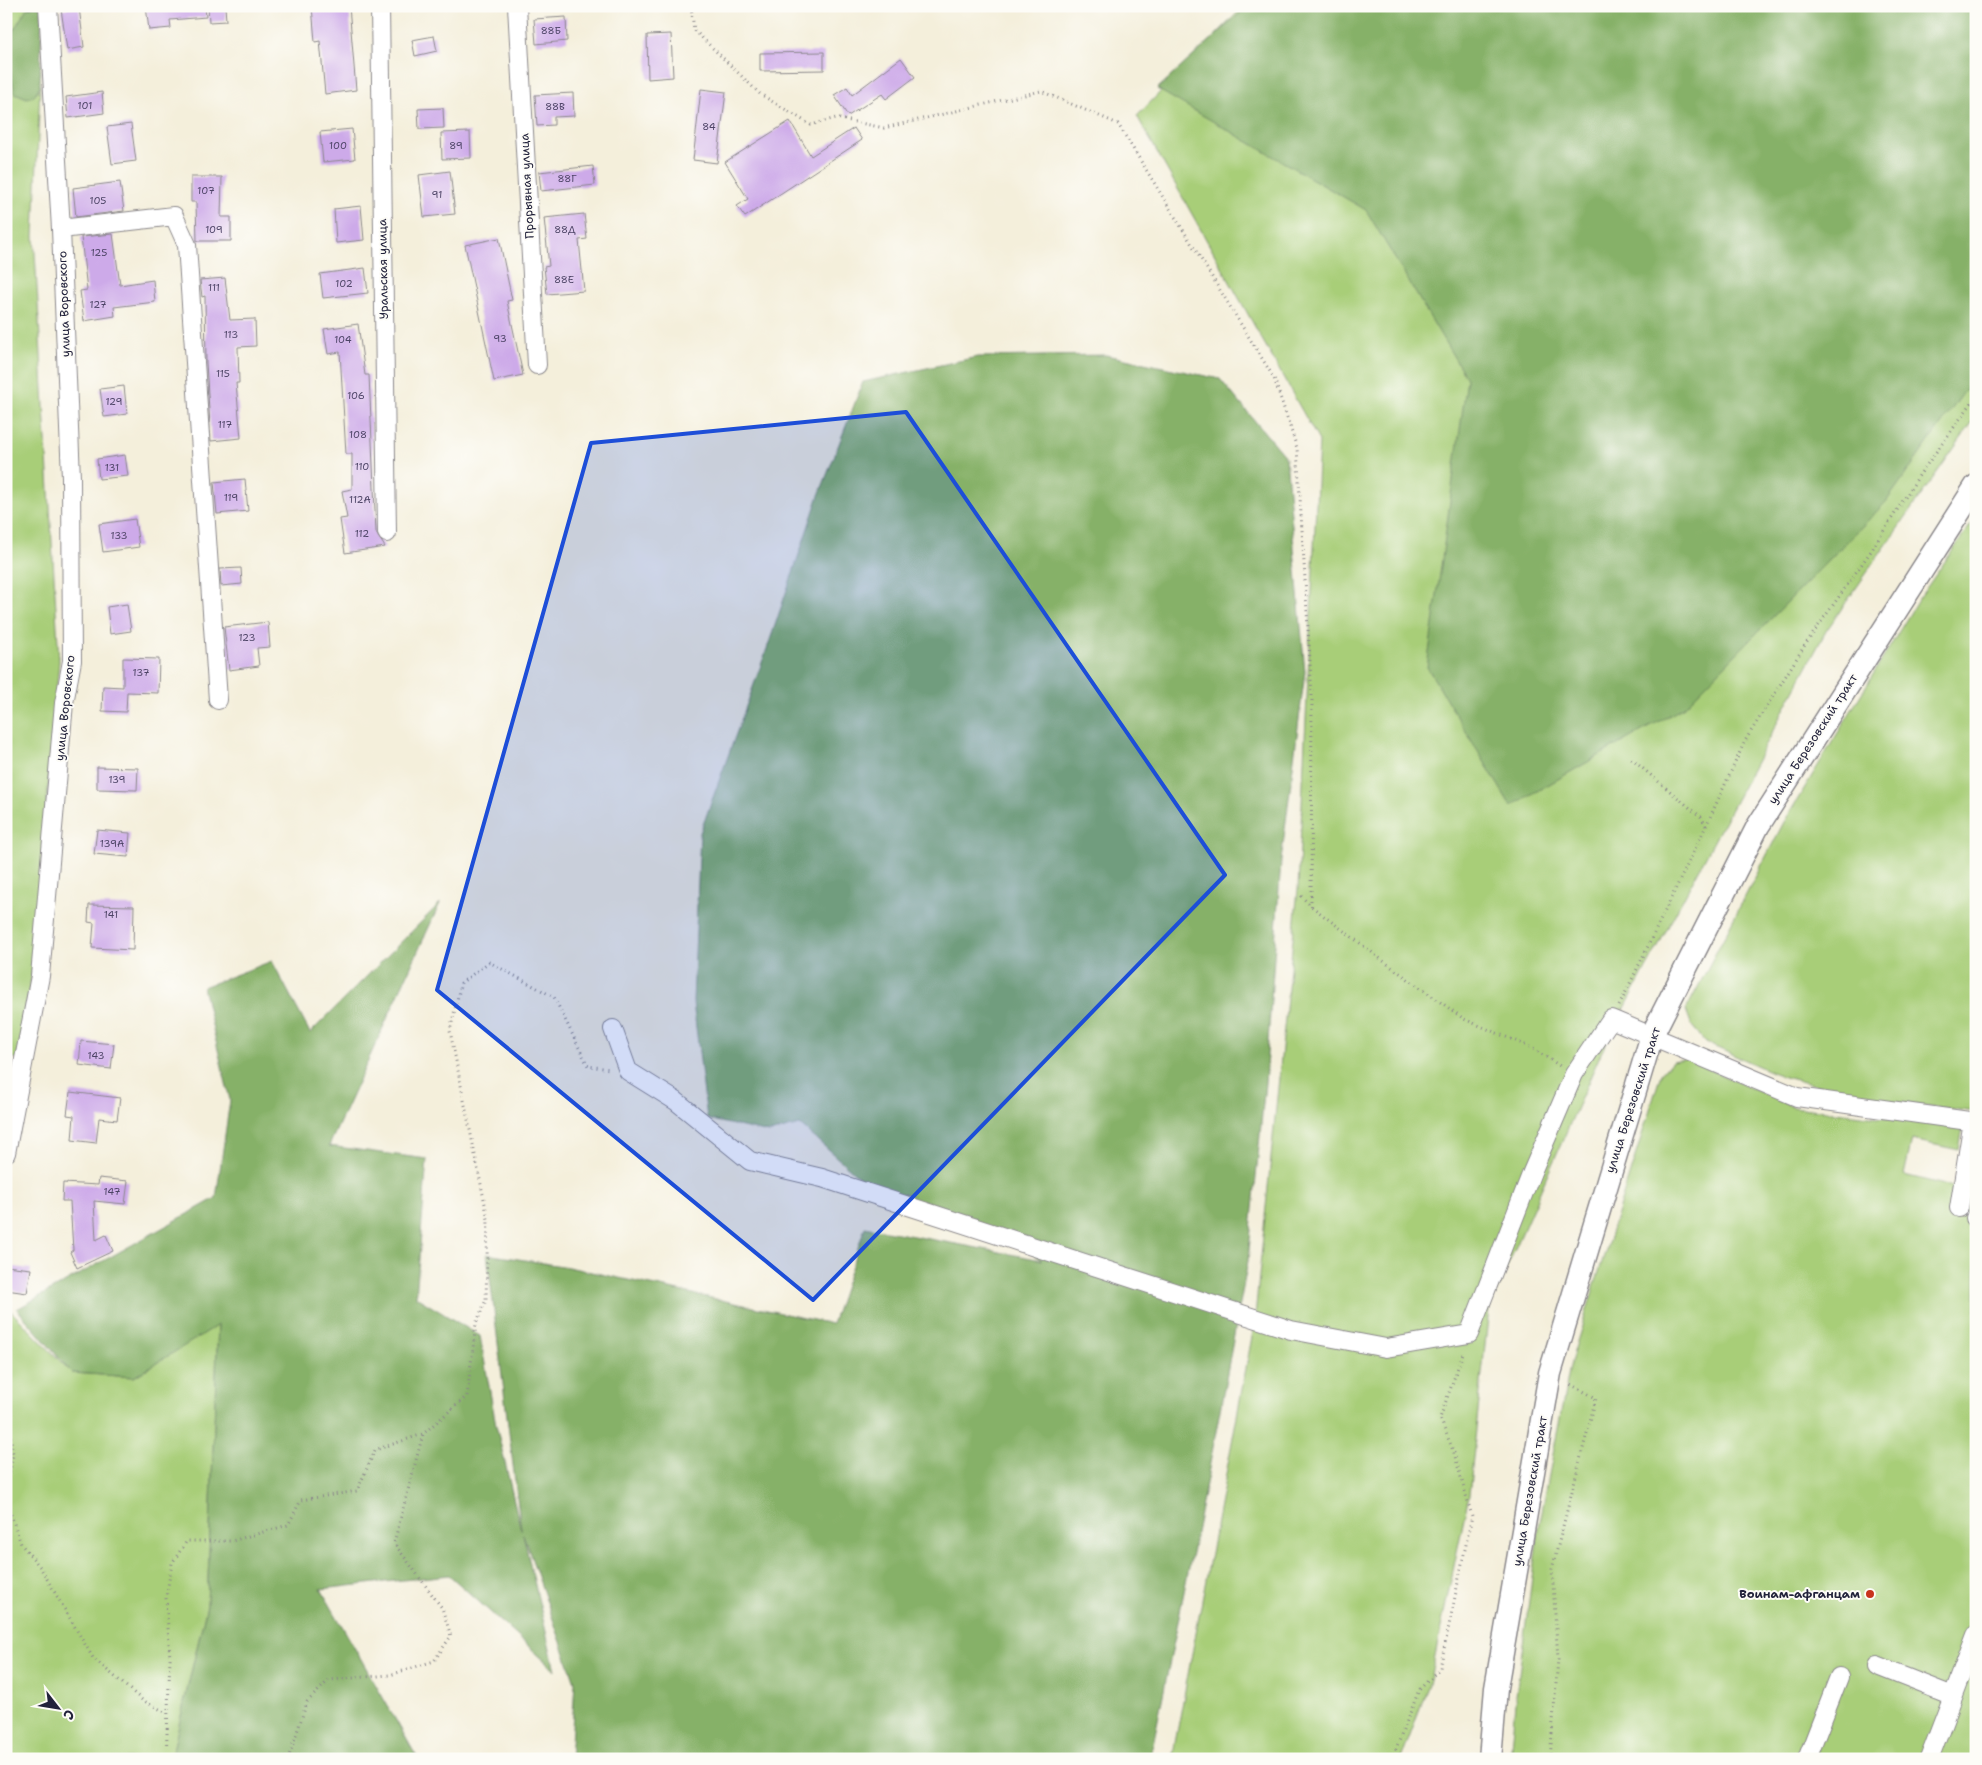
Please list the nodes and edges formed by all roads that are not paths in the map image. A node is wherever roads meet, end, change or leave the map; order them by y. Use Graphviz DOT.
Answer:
graph roads {
  1 [pos="48,6"];
  2 [pos="380,6"];
  3 [pos="517,6"];
  4 [pos="60,229"];
  5 [pos="538,365"];
  6 [pos="1976,486"];
  7 [pos="387,533"];
  8 [pos="218,700"];
  9 [pos="613,1029"];
  10 [pos="1652,1034"];
  11 [pos="1975,1122"];
  12 [pos="6,1153"];
  13 [pos="1958,1208"];
  14 [pos="1976,1635"];
  15 [pos="1878,1666"];
  16 [pos="1839,1677"];
  17 [pos="1953,1696"];
  18 [pos="1490,1759"];
  19 [pos="1807,1759"];
  20 [pos="1929,1759"];
  1 -- 4 [label="street, улица Воровского"];
  2 -- 7 [label="street, Уральская улица"];
  3 -- 5 [label="street, Прорывная улица"];
  4 -- 8 [label="street"];
  4 -- 12 [label="street, улица Воровского"];
  6 -- 10 [label="main road, улица Березовский тракт"];
  9 -- 10 [label="street"];
  10 -- 11 [label="street"];
  10 -- 18 [label="main road, улица Березовский тракт"];
  11 -- 13 [label="street"];
  14 -- 17 [label="street"];
  15 -- 17 [label="street"];
  16 -- 19 [label="street"];
  17 -- 20 [label="street"];
}
